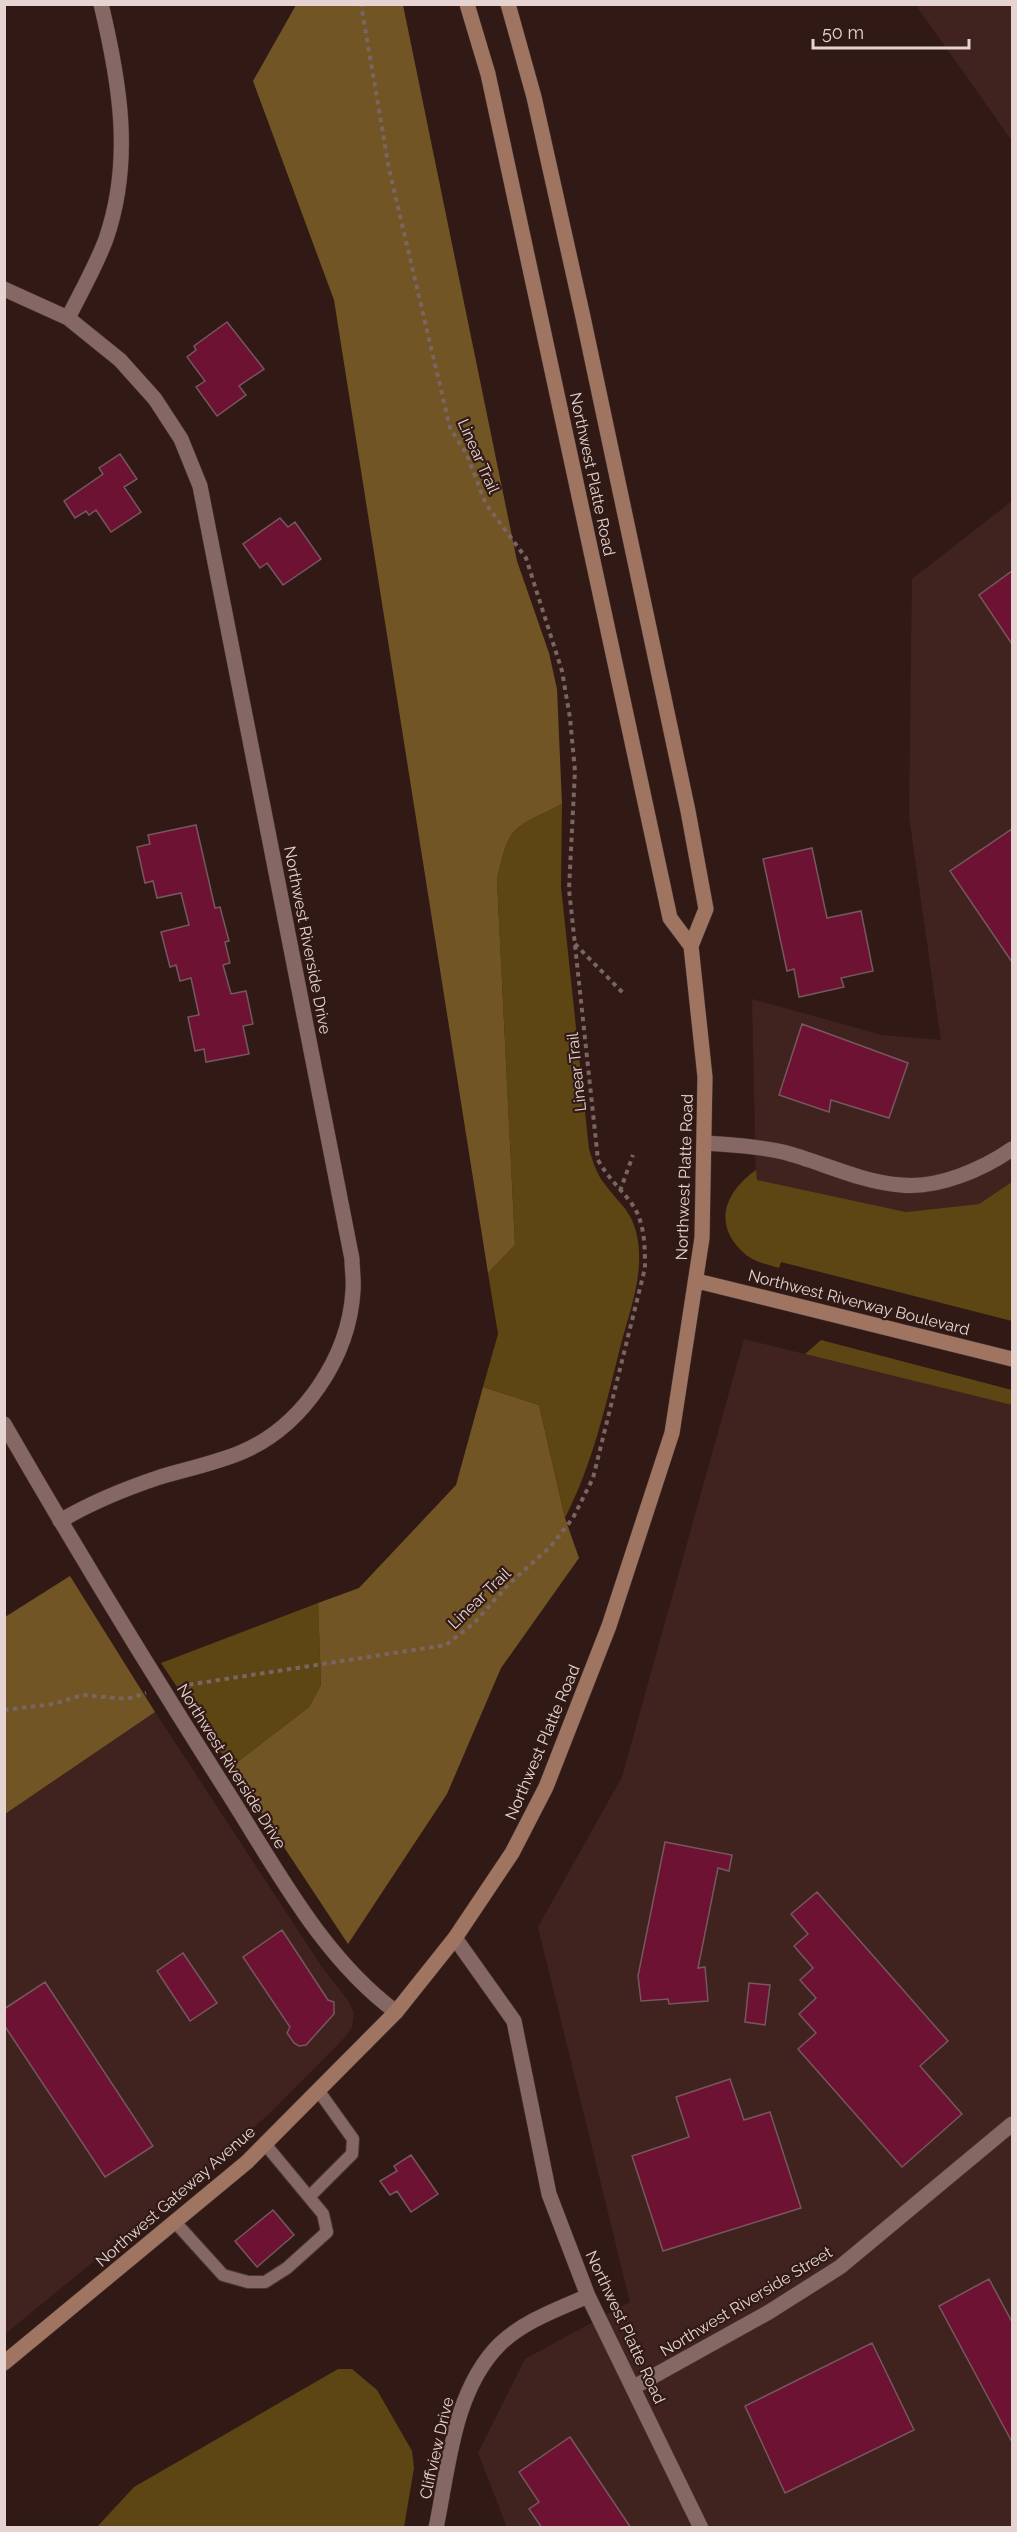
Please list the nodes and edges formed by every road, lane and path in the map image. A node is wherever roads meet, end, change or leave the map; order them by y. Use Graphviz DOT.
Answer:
graph roads {
  1 [pos="101,4"];
  2 [pos="361,4"];
  3 [pos="467,4"];
  4 [pos="508,4"];
  5 [pos="4,289"];
  6 [pos="68,318"];
  7 [pos="575,944"];
  8 [pos="691,946"];
  9 [pos="623,993"];
  10 [pos="706,1143"];
  11 [pos="1012,1149"];
  12 [pos="633,1155"];
  13 [pos="620,1191"];
  14 [pos="697,1281"];
  15 [pos="1012,1359"];
  16 [pos="4,1424"];
  17 [pos="60,1521"];
  18 [pos="162,1689"];
  19 [pos="4,1710"];
  20 [pos="455,1938"];
  21 [pos="396,2012"];
  22 [pos="318,2090"];
  23 [pos="1012,2124"];
  24 [pos="265,2144"];
  25 [pos="310,2196"];
  26 [pos="175,2222"];
  27 [pos="588,2296"];
  28 [pos="4,2363"];
  29 [pos="633,2387"];
  30 [pos="436,2528"];
  31 [pos="701,2528"];
  1 -- 6 [label="street"];
  2 -- 7 [label="path, Linear Trail"];
  3 -- 8 [label="main road, Northwest Platte Road"];
  4 -- 8 [label="main road, Northwest Platte Road"];
  5 -- 6 [label="street, Northwest Riverside Drive"];
  6 -- 17 [label="street, Northwest Riverside Drive"];
  7 -- 9 [label="path"];
  7 -- 13 [label="path, Linear Trail"];
  8 -- 10 [label="main road, Northwest Platte Road"];
  10 -- 11 [label="street"];
  10 -- 14 [label="main road, Northwest Platte Road"];
  12 -- 13 [label="path"];
  13 -- 18 [label="path, Linear Trail"];
  14 -- 15 [label="main road, Northwest Riverway Boulevard"];
  14 -- 20 [label="main road, Northwest Platte Road"];
  16 -- 17 [label="street, Northwest Riverside Drive"];
  17 -- 18 [label="street, Northwest Riverside Drive"];
  18 -- 19 [label="path, Linear Trail"];
  18 -- 21 [label="street, Northwest Riverside Drive"];
  20 -- 21 [label="main road, Northwest Gateway Avenue"];
  20 -- 27 [label="street, Northwest Platte Road"];
  21 -- 22 [label="main road, Northwest Gateway Avenue"];
  22 -- 24 [label="main road, Northwest Gateway Avenue"];
  22 -- 25 [label="lane"];
  23 -- 29 [label="street, Northwest Riverside Street"];
  24 -- 25 [label="lane"];
  24 -- 26 [label="main road, Northwest Gateway Avenue"];
  25 -- 26 [label="lane"];
  26 -- 28 [label="main road, Northwest Gateway Avenue"];
  27 -- 29 [label="street, Northwest Platte Road"];
  27 -- 30 [label="street, Cliffview Drive"];
  29 -- 31 [label="street, Northwest Platte Road"];
}
